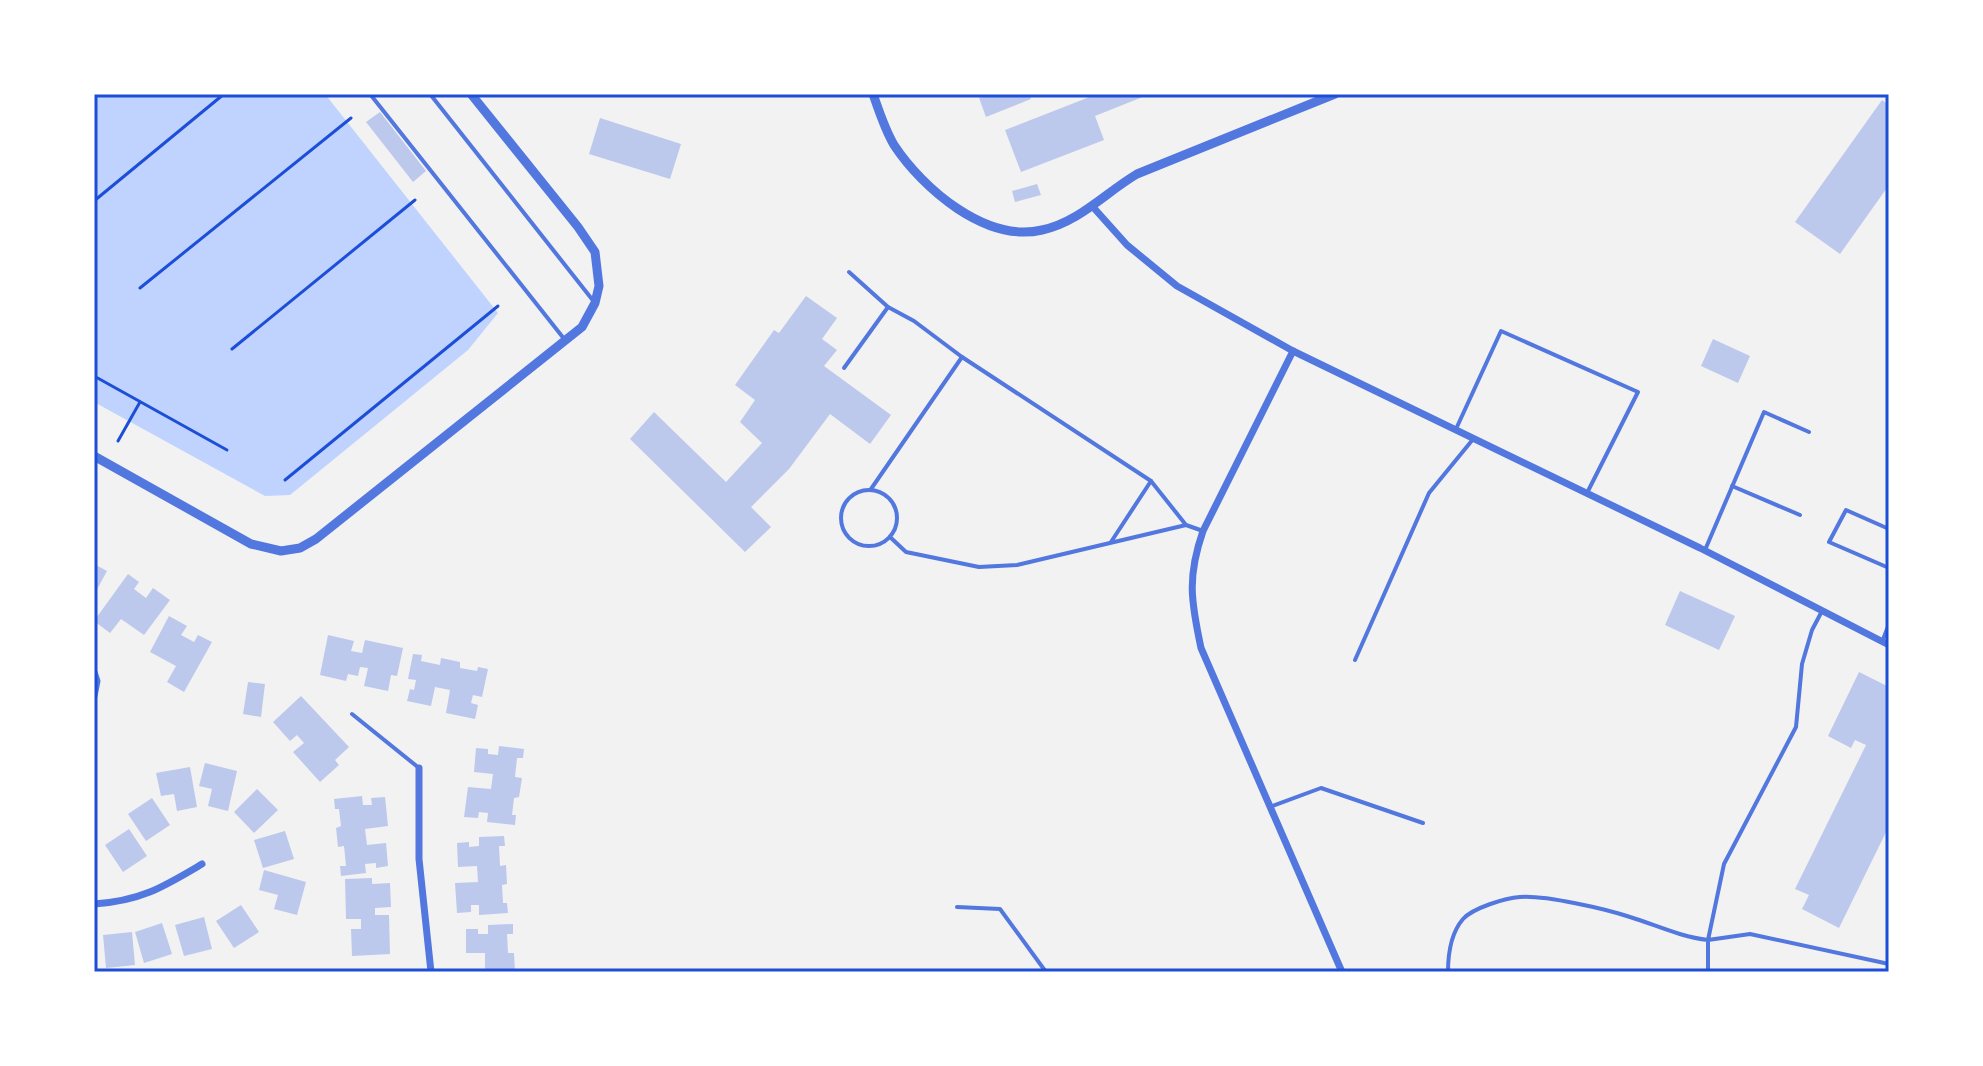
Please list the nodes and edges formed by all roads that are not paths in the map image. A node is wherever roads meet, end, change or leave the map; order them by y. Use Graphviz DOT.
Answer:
graph roads {
  1 [pos="370,94"];
  2 [pos="430,94"];
  3 [pos="471,94"];
  4 [pos="873,94"];
  5 [pos="1335,94"];
  6 [pos="1093,207"];
  7 [pos="849,272"];
  8 [pos="595,303"];
  9 [pos="888,307"];
  10 [pos="565,340"];
  11 [pos="1293,351"];
  12 [pos="962,357"];
  13 [pos="844,368"];
  14 [pos="1456,429"];
  15 [pos="1809,432"];
  16 [pos="1474,438"];
  17 [pos="94,456"];
  18 [pos="1151,481"];
  19 [pos="1732,486"];
  20 [pos="871,489"];
  21 [pos="1587,493"];
  22 [pos="1800,515"];
  23 [pos="1186,525"];
  24 [pos="1889,529"];
  25 [pos="1203,531"];
  26 [pos="890,537"];
  27 [pos="1111,542"];
  28 [pos="1705,550"];
  29 [pos="1889,568"];
  30 [pos="1822,611"];
  31 [pos="1889,624"];
  32 [pos="1886,643"];
  33 [pos="1355,660"];
  34 [pos="94,672"];
  35 [pos="94,696"];
  36 [pos="352,714"];
  37 [pos="419,768"];
  38 [pos="1270,807"];
  39 [pos="1423,823"];
  40 [pos="202,864"];
  41 [pos="94,904"];
  42 [pos="957,907"];
  43 [pos="1708,940"];
  44 [pos="1889,964"];
  45 [pos="431,972"];
  46 [pos="1046,972"];
  47 [pos="1342,972"];
  48 [pos="1448,972"];
  49 [pos="1708,972"];
  1 -- 10 [label="lane"];
  2 -- 8 [label="lane"];
  3 -- 8 [label="street"];
  4 -- 6 [label="street"];
  5 -- 6 [label="street"];
  6 -- 11 [label="street"];
  7 -- 9 [label="lane"];
  8 -- 10 [label="street"];
  9 -- 12 [label="lane"];
  9 -- 13 [label="lane"];
  10 -- 17 [label="street"];
  11 -- 14 [label="street"];
  11 -- 25 [label="street"];
  12 -- 18 [label="lane"];
  12 -- 20 [label="lane"];
  14 -- 16 [label="street"];
  14 -- 21 [label="lane"];
  15 -- 19 [label="lane"];
  16 -- 21 [label="street"];
  16 -- 33 [label="lane"];
  18 -- 23 [label="lane"];
  18 -- 27 [label="lane"];
  19 -- 22 [label="lane"];
  19 -- 28 [label="lane"];
  20 -- 26 [label="lane"];
  20 -- 26 [label="lane"];
  21 -- 28 [label="street"];
  23 -- 25 [label="lane"];
  23 -- 27 [label="lane"];
  24 -- 29 [label="lane"];
  25 -- 38 [label="street"];
  26 -- 27 [label="lane"];
  28 -- 30 [label="street"];
  30 -- 32 [label="street"];
  30 -- 43 [label="lane"];
  31 -- 32 [label="lane"];
  34 -- 35 [label="street"];
  36 -- 37 [label="lane"];
  37 -- 45 [label="street"];
  38 -- 39 [label="lane"];
  38 -- 47 [label="street"];
  40 -- 41 [label="street"];
  42 -- 46 [label="lane"];
  43 -- 44 [label="lane"];
  43 -- 48 [label="lane"];
  43 -- 49 [label="lane"];
}
